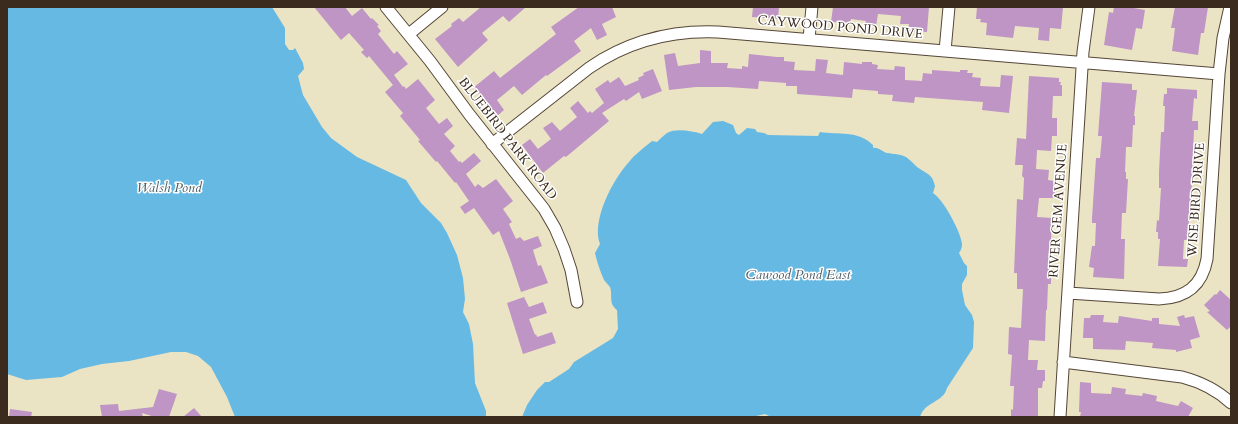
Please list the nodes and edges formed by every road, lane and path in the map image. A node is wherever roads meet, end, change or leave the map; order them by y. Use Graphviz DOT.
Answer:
graph roads {
  1 [pos="386,7"];
  2 [pos="442,7"];
  3 [pos="812,7"];
  4 [pos="949,7"];
  5 [pos="1089,7"];
  6 [pos="1230,7"];
  7 [pos="409,34"];
  8 [pos="809,39"];
  9 [pos="945,51"];
  10 [pos="1082,63"];
  11 [pos="1219,74"];
  12 [pos="492,144"];
  13 [pos="1068,293"];
  14 [pos="577,302"];
  15 [pos="1063,362"];
  16 [pos="1231,403"];
  17 [pos="1060,417"];
  1 -- 7 [label="street, BLUEBIRD PARK ROAD"];
  2 -- 7 [label="street"];
  3 -- 8 [label="street"];
  4 -- 9 [label="street"];
  5 -- 10 [label="street, RIVER GEM AVENUE"];
  6 -- 11 [label="street, WISE BIRD DRIVE"];
  7 -- 12 [label="street, BLUEBIRD PARK ROAD"];
  8 -- 9 [label="street, CAYWOOD POND DRIVE"];
  8 -- 12 [label="street, CAYWOOD POND DRIVE"];
  9 -- 10 [label="street, CAYWOOD POND DRIVE"];
  10 -- 11 [label="street, CAYWOOD POND DRIVE"];
  10 -- 13 [label="street, RIVER GEM AVENUE"];
  11 -- 13 [label="street, WISE BIRD DRIVE"];
  12 -- 14 [label="street, BLUEBIRD PARK ROAD"];
  13 -- 15 [label="street, RIVER GEM AVENUE"];
  15 -- 16 [label="street"];
  15 -- 17 [label="street, RIVER GEM AVENUE"];
}
